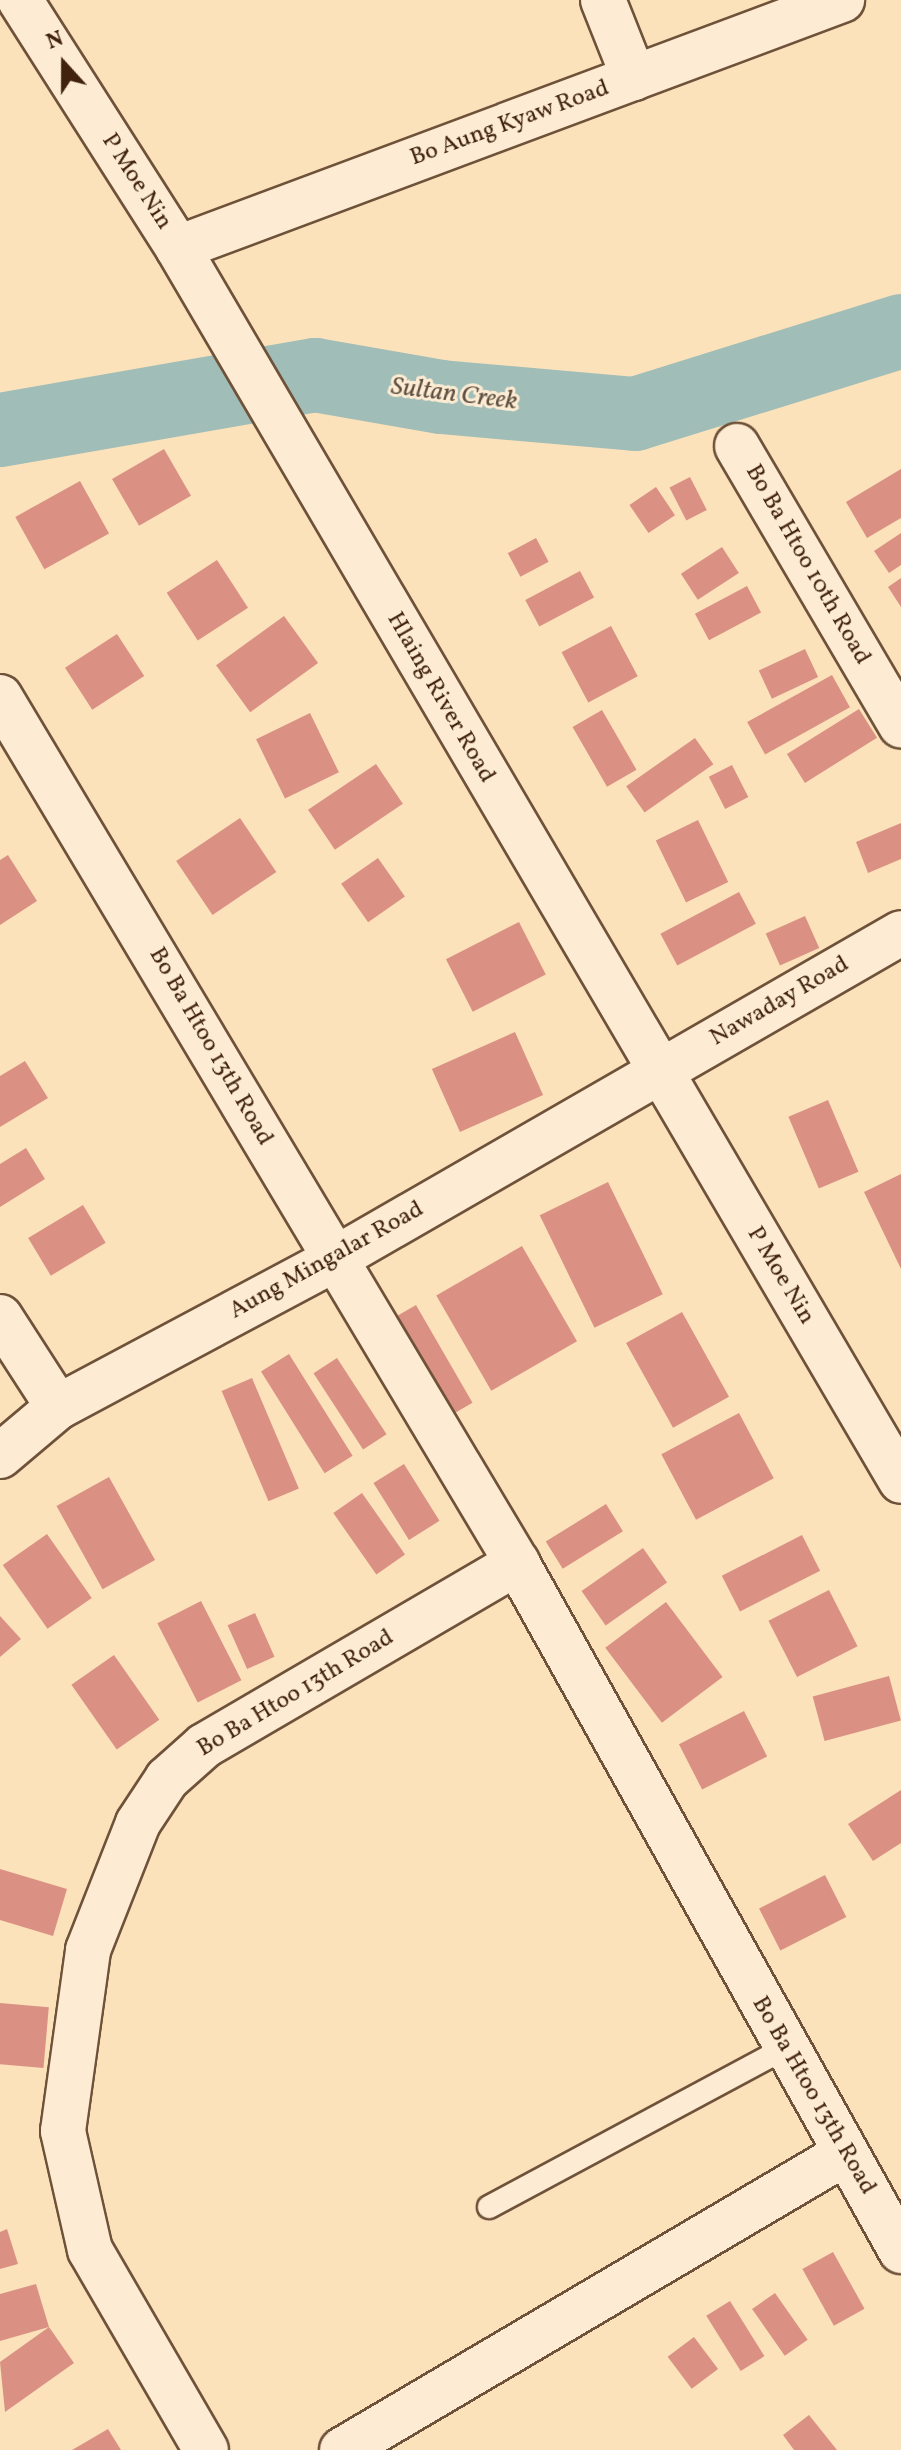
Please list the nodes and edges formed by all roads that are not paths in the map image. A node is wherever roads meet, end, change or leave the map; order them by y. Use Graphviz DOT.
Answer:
graph roads {
  1 [pos="20,0"];
  2 [pos="603,0"];
  3 [pos="842,0"];
  4 [pos="634,78"];
  5 [pos="178,248"];
  6 [pos="222,325"];
  7 [pos="737,446"];
  8 [pos="0,697"];
  9 [pos="901,726"];
  10 [pos="901,933"];
  11 [pos="659,1071"];
  12 [pos="333,1260"];
  13 [pos="0,1317"];
  14 [pos="58,1407"];
  15 [pos="0,1456"];
  16 [pos="901,1481"];
  17 [pos="517,1563"];
  18 [pos="785,2048"];
  19 [pos="846,2153"];
  20 [pos="489,2207"];
  21 [pos="901,2251"];
  22 [pos="206,2450"];
  23 [pos="342,2450"];
  1 -- 5 [label="street, P Moe Nin"];
  2 -- 4 [label="street"];
  3 -- 4 [label="street, Bo Aung Kyaw Road"];
  4 -- 5 [label="street, Bo Aung Kyaw Road"];
  5 -- 6 [label="street, P Moe Nin"];
  6 -- 11 [label="street, Hlaing River Road"];
  7 -- 9 [label="street, Bo Ba Htoo 10th Road"];
  8 -- 12 [label="street, Bo Ba Htoo 13th Road"];
  10 -- 11 [label="street, Nawaday Road"];
  11 -- 12 [label="street, Aung Mingalar Road"];
  11 -- 16 [label="street, P Moe Nin"];
  12 -- 14 [label="street, Aung Mingalar Road"];
  12 -- 17 [label="street, Bo Ba Htoo 13th Road"];
  13 -- 14 [label="street"];
  14 -- 15 [label="street, Aung Mingalar Road"];
  17 -- 18 [label="street, Bo Ba Htoo 13th Road"];
  17 -- 22 [label="street, Bo Ba Htoo 13th Road"];
  18 -- 19 [label="street, Bo Ba Htoo 13th Road"];
  18 -- 20 [label="lane"];
  19 -- 21 [label="street, Bo Ba Htoo 13th Road"];
  19 -- 23 [label="street"];
}
